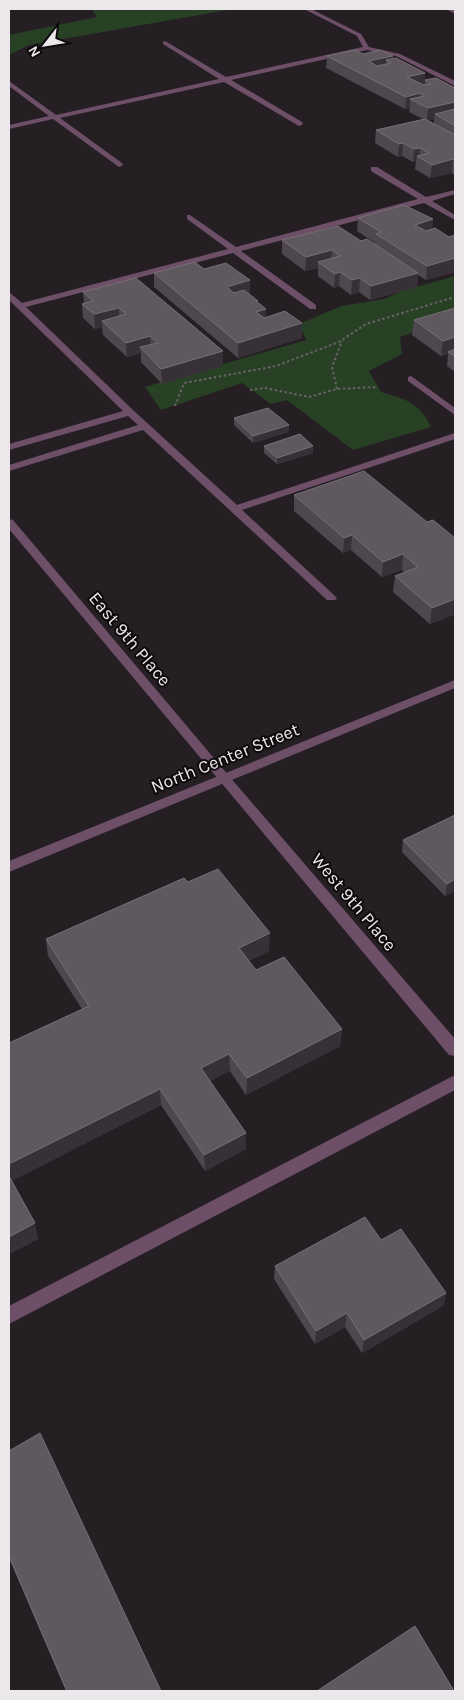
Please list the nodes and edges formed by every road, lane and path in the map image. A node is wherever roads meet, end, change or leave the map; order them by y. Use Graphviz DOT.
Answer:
graph roads {
  1 [pos="307,9"];
  2 [pos="449,9"];
  3 [pos="455,12"];
  4 [pos="165,44"];
  5 [pos="367,48"];
  6 [pos="226,80"];
  7 [pos="9,84"];
  8 [pos="455,84"];
  9 [pos="55,117"];
  10 [pos="299,124"];
  11 [pos="9,127"];
  12 [pos="119,165"];
  13 [pos="374,169"];
  14 [pos="455,192"];
  15 [pos="425,200"];
  16 [pos="190,217"];
  17 [pos="455,218"];
  18 [pos="234,250"];
  19 [pos="9,294"];
  20 [pos="455,297"];
  21 [pos="20,306"];
  22 [pos="313,307"];
  23 [pos="342,340"];
  24 [pos="412,379"];
  25 [pos="378,387"];
  26 [pos="337,389"];
  27 [pos="250,390"];
  28 [pos="175,406"];
  29 [pos="130,412"];
  30 [pos="455,412"];
  31 [pos="145,426"];
  32 [pos="455,436"];
  33 [pos="9,447"];
  34 [pos="9,468"];
  35 [pos="235,509"];
  36 [pos="9,522"];
  37 [pos="330,598"];
  38 [pos="455,684"];
  39 [pos="224,779"];
  40 [pos="9,867"];
  41 [pos="455,1050"];
  42 [pos="455,1082"];
  43 [pos="9,1315"];
  1 -- 5 [label="street"];
  2 -- 3 [label="street"];
  4 -- 6 [label="street"];
  5 -- 6 [label="street"];
  5 -- 8 [label="street"];
  6 -- 9 [label="street"];
  6 -- 10 [label="street"];
  7 -- 9 [label="street"];
  9 -- 11 [label="street"];
  9 -- 12 [label="street"];
  13 -- 15 [label="street"];
  14 -- 15 [label="street"];
  15 -- 17 [label="street"];
  15 -- 18 [label="street"];
  16 -- 18 [label="street"];
  18 -- 21 [label="street"];
  18 -- 22 [label="street"];
  19 -- 21 [label="street"];
  20 -- 23 [label="path"];
  21 -- 29 [label="street"];
  23 -- 26 [label="path"];
  23 -- 28 [label="path"];
  24 -- 30 [label="street"];
  25 -- 26 [label="path"];
  26 -- 27 [label="path"];
  29 -- 31 [label="street"];
  29 -- 33 [label="street"];
  31 -- 34 [label="lane"];
  31 -- 35 [label="street"];
  32 -- 35 [label="street"];
  35 -- 37 [label="street"];
  36 -- 39 [label="street, East 9th Place"];
  38 -- 39 [label="street, North Center Street"];
  39 -- 40 [label="street, North Center Street"];
  39 -- 41 [label="street, West 9th Place"];
  42 -- 43 [label="street"];
}
